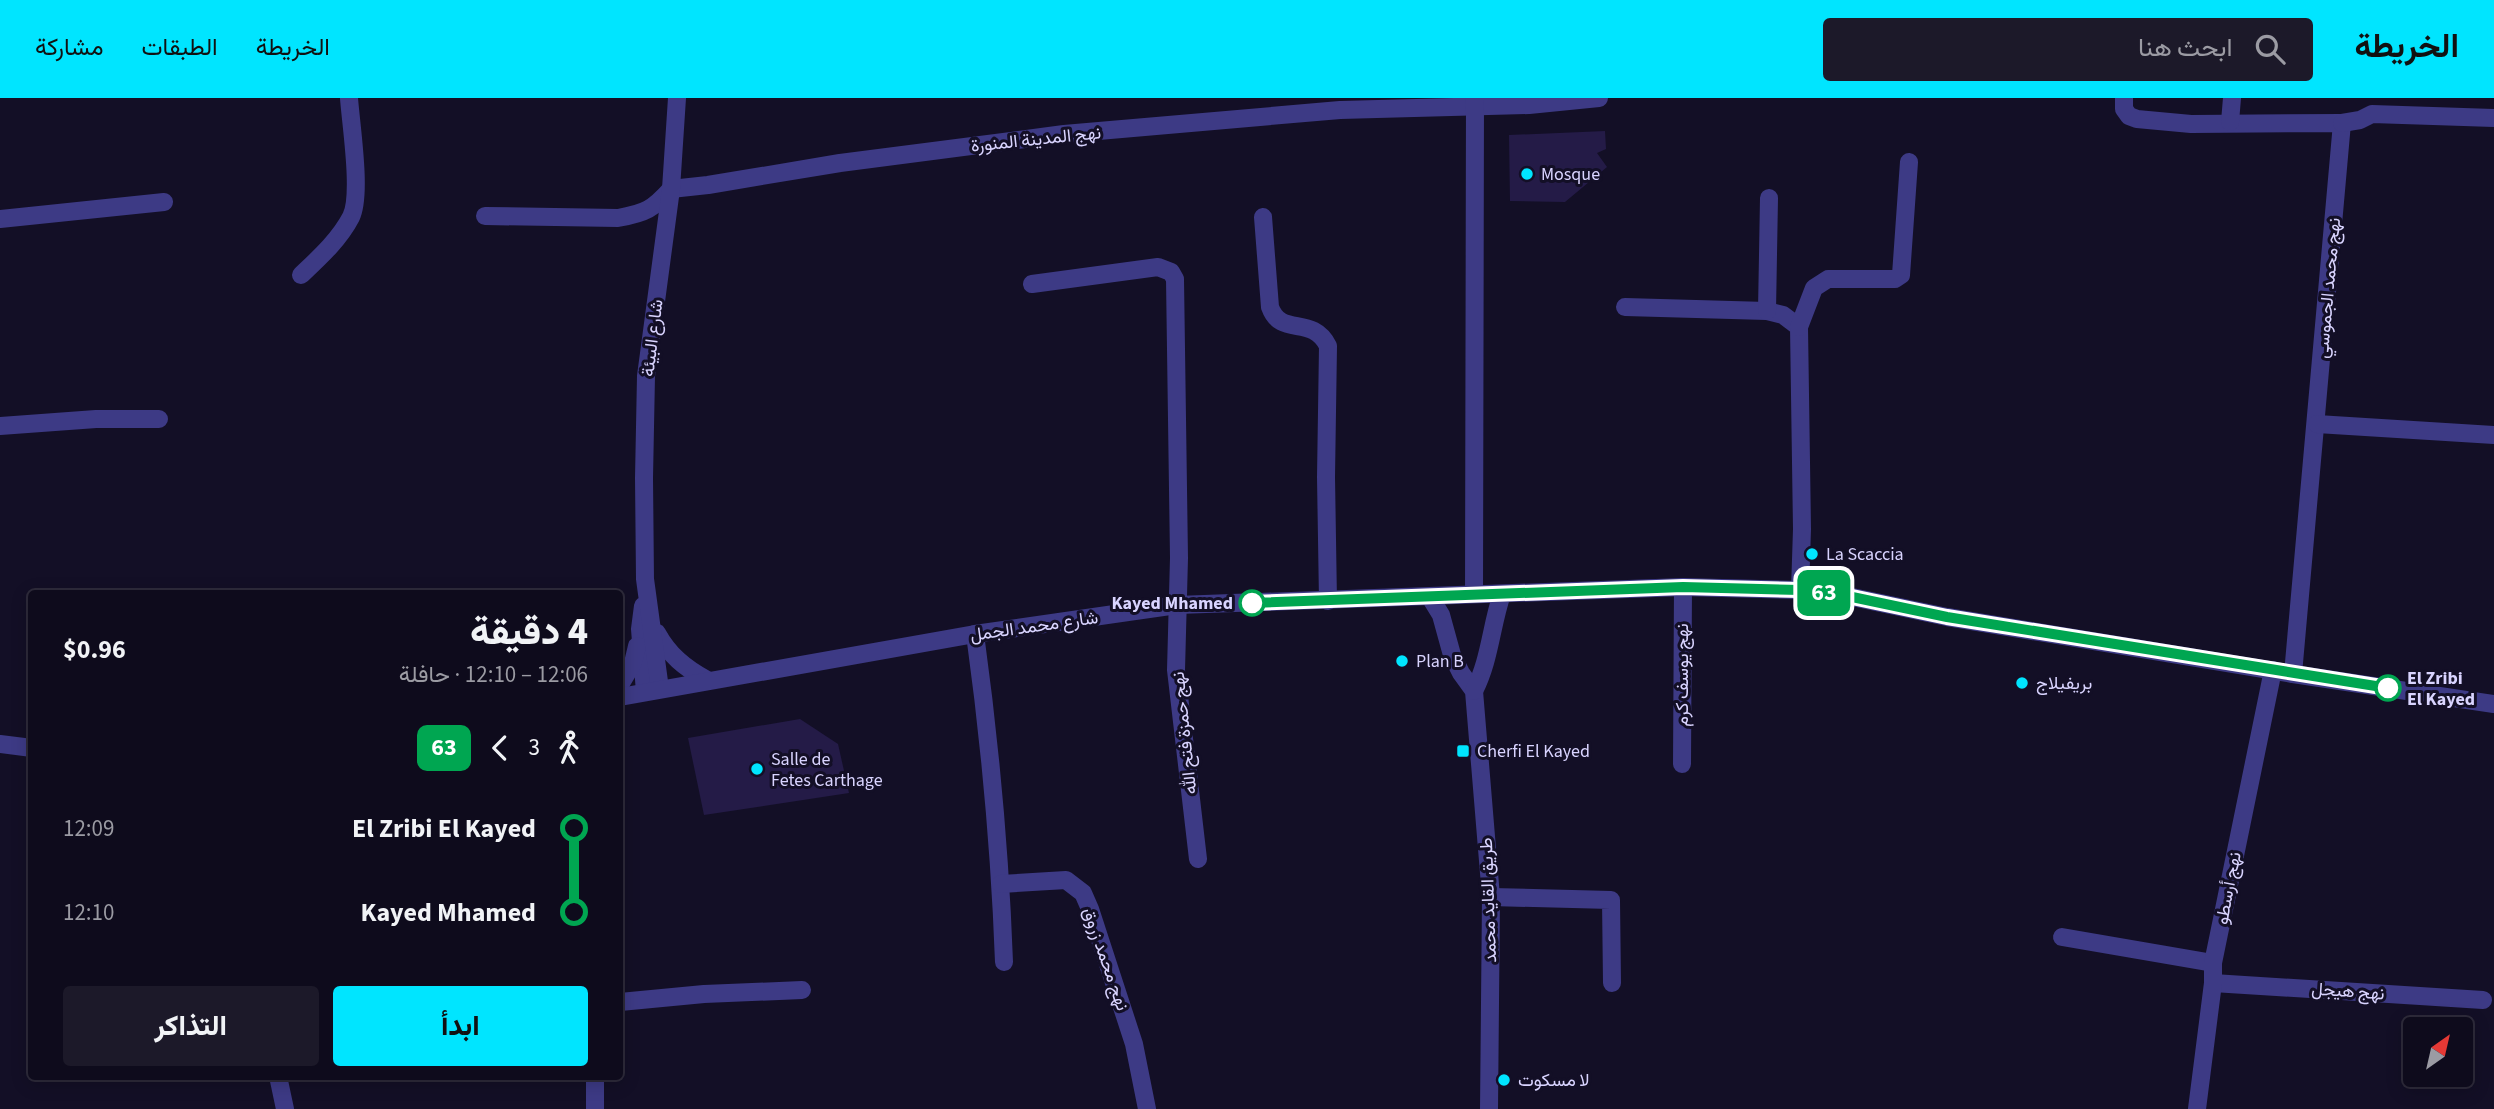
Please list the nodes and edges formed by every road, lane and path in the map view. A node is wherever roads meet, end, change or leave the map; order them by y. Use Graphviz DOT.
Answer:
graph roads {
  1 [pos="349,98"];
  2 [pos="677,98"];
  3 [pos="1599,98"];
  4 [pos="2232,98"];
  5 [pos="1475,102"];
  6 [pos="2124,103"];
  7 [pos="2494,118"];
  8 [pos="2230,122"];
  9 [pos="2342,123"];
  10 [pos="1909,163"];
  11 [pos="671,189"];
  12 [pos="1769,198"];
  13 [pos="164,202"];
  14 [pos="485,216"];
  15 [pos="1263,217"];
  16 [pos="0,219"];
  17 [pos="301,275"];
  18 [pos="1032,284"];
  19 [pos="1625,307"];
  20 [pos="1767,311"];
  21 [pos="1800,327"];
  22 [pos="159,419"];
  23 [pos="2317,424"];
  24 [pos="0,426"];
  25 [pos="2494,435"];
  26 [pos="1683,587"];
  27 [pos="1800,590"];
  28 [pos="1474,594"];
  29 [pos="1502,594"];
  30 [pos="1430,597"];
  31 [pos="1328,601"];
  32 [pos="1177,606"];
  33 [pos="646,626"];
  34 [pos="975,634"];
  35 [pos="2273,670"];
  36 [pos="2293,674"];
  37 [pos="623,680"];
  38 [pos="707,680"];
  39 [pos="653,690"];
  40 [pos="1474,691"];
  41 [pos="623,695"];
  42 [pos="2494,704"];
  43 [pos="0,744"];
  44 [pos="28,748"];
  45 [pos="1682,764"];
  46 [pos="1198,859"];
  47 [pos="1001,884"];
  48 [pos="1491,897"];
  49 [pos="2062,937"];
  50 [pos="1004,962"];
  51 [pos="2213,963"];
  52 [pos="2213,982"];
  53 [pos="1612,983"];
  54 [pos="802,990"];
  55 [pos="2483,1000"];
  56 [pos="623,1002"];
  57 [pos="279,1080"];
  58 [pos="595,1080"];
  59 [pos="285,1109"];
  60 [pos="595,1109"];
  61 [pos="1147,1109"];
  62 [pos="1489,1109"];
  63 [pos="2197,1109"];
  1 -- 17 [label="street"];
  2 -- 11 [label="street, شارع البيئة"];
  3 -- 5 [label="street, نهج المدينة المنورة"];
  4 -- 8 [label="street"];
  5 -- 11 [label="street, نهج المدينة المنورة"];
  5 -- 28 [label="street"];
  6 -- 8 [label="street"];
  7 -- 9 [label="street"];
  8 -- 9 [label="street"];
  9 -- 23 [label="street, نهج محمد الجموسي"];
  10 -- 21 [label="street"];
  11 -- 14 [label="street"];
  11 -- 33 [label="street, شارع البيئة"];
  12 -- 20 [label="street"];
  13 -- 16 [label="street"];
  15 -- 31 [label="street"];
  18 -- 32 [label="street, نهج حمزة فتح الله"];
  19 -- 20 [label="street"];
  20 -- 21 [label="street"];
  21 -- 27 [label="street"];
  22 -- 24 [label="street"];
  23 -- 25 [label="street"];
  23 -- 36 [label="street, نهج محمد الجموسي"];
  26 -- 27 [label="street, شارع محمد الجمل"];
  26 -- 29 [label="street, شارع محمد الجمل"];
  26 -- 45 [label="street, نهج يوسف كرم"];
  27 -- 35 [label="street, شارع محمد الجمل"];
  28 -- 29 [label="street, شارع محمد الجمل"];
  28 -- 30 [label="street, شارع محمد الجمل"];
  29 -- 40 [label="street, طريق القايد محمد"];
  30 -- 31 [label="street, شارع محمد الجمل"];
  30 -- 40 [label="street, طريق القايد محمد"];
  31 -- 32 [label="street, شارع محمد الجمل"];
  32 -- 34 [label="street, شارع محمد الجمل"];
  32 -- 46 [label="street, نهج حمزة فتح الله"];
  33 -- 37 [label="street"];
  33 -- 38 [label="street"];
  33 -- 39 [label="street, شارع البيئة"];
  34 -- 38 [label="street, شارع محمد الجمل"];
  34 -- 47 [label="street"];
  35 -- 36 [label="street, شارع محمد الجمل"];
  35 -- 51 [label="street, نهج أرسطو"];
  36 -- 42 [label="street, شارع محمد الجمل"];
  38 -- 39 [label="street, شارع محمد الجمل"];
  39 -- 41 [label="street, شارع محمد الجمل"];
  40 -- 48 [label="street, طريق القايد محمد"];
  43 -- 44 [label="street"];
  47 -- 50 [label="street"];
  47 -- 61 [label="street, نهج محمد زروق"];
  48 -- 53 [label="street"];
  48 -- 62 [label="street, طريق القايد محمد"];
  49 -- 51 [label="street"];
  51 -- 52 [label="street, نهج أرسطو"];
  52 -- 55 [label="street, نهج هيجل"];
  52 -- 63 [label="street, نهج أرسطو"];
  54 -- 56 [label="street"];
  57 -- 59 [label="street"];
  58 -- 60 [label="street"];
}
